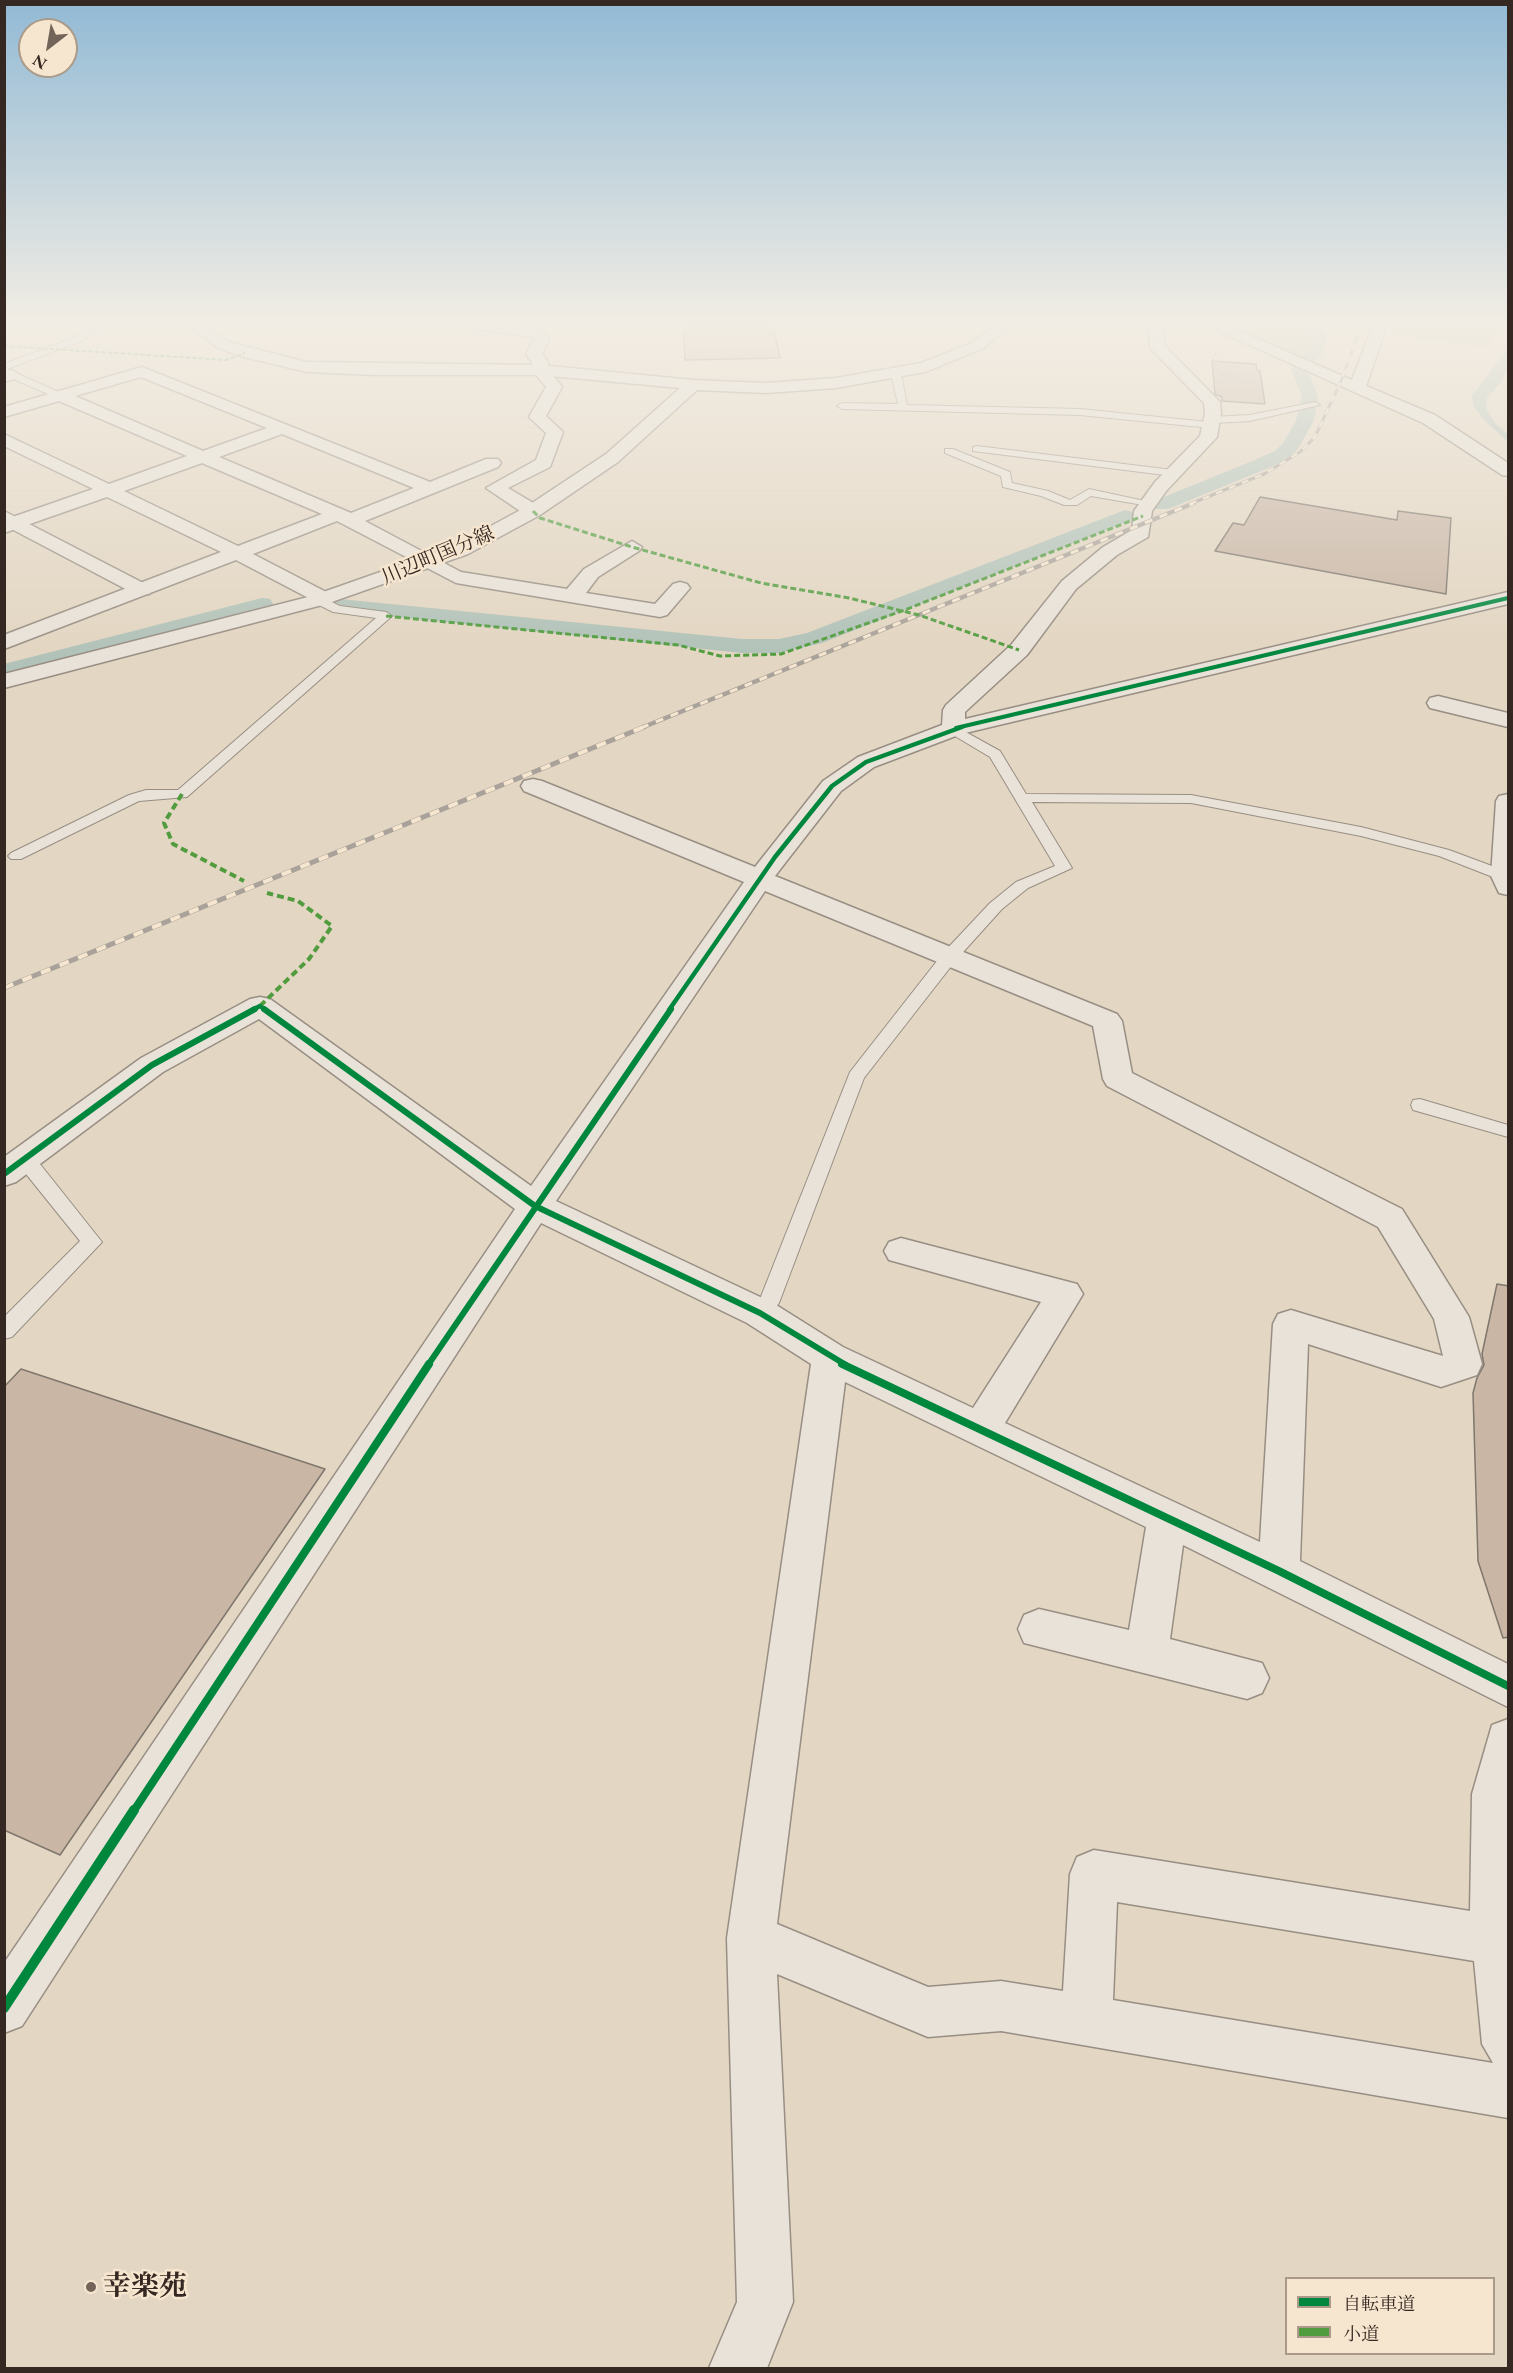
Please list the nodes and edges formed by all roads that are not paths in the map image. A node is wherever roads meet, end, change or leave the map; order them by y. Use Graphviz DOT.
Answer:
graph roads {
  1 [pos="155,436"];
  2 [pos="263,436"];
  3 [pos="303,436"];
  4 [pos="554,436"];
  5 [pos="637,436"];
  6 [pos="1208,436"];
  7 [pos="1455,436"];
  8 [pos="4,439"];
  9 [pos="977,449"];
  10 [pos="949,451"];
  11 [pos="206,457"];
  12 [pos="492,463"];
  13 [pos="1509,471"];
  14 [pos="1173,473"];
  15 [pos="430,488"];
  16 [pos="109,490"];
  17 [pos="1149,503"];
  18 [pos="533,511"];
  19 [pos="344,517"];
  20 [pos="8,522"];
  21 [pos="632,547"];
  22 [pos="239,554"];
  23 [pos="429,563"];
  24 [pos="680,588"];
  25 [pos="142,590"];
  26 [pos="572,597"];
  27 [pos="1509,598"];
  28 [pos="322,600"];
  29 [pos="4,619"];
  30 [pos="29,633"];
  31 [pos="4,643"];
  32 [pos="4,681"];
  33 [pos="1438,703"];
  34 [pos="1509,720"];
  35 [pos="953,729"];
  36 [pos="533,786"];
  37 [pos="1023,798"];
  38 [pos="1509,801"];
  39 [pos="16,856"];
  40 [pos="760,880"];
  41 [pos="1506,881"];
  42 [pos="951,956"];
  43 [pos="1420,1105"];
  44 [pos="1509,1131"];
  45 [pos="15,1166"];
  46 [pos="535,1206"];
  47 [pos="901,1251"];
  48 [pos="760,1313"];
  49 [pos="4,1331"];
  50 [pos="830,1358"];
  51 [pos="981,1428"];
  52 [pos="1167,1519"];
  53 [pos="1279,1571"];
  54 [pos="1039,1629"];
  55 [pos="1146,1655"];
  56 [pos="1247,1678"];
  57 [pos="1509,1686"];
  58 [pos="1509,1741"];
  59 [pos="751,1938"];
  60 [pos="1496,1940"];
  61 [pos="4,2008"];
  62 [pos="1087,2020"];
  63 [pos="1509,2044"];
  64 [pos="1509,2092"];
  65 [pos="738,2368"];
  1 -- 11 [label="street"];
  2 -- 11 [label="street"];
  3 -- 15 [label="street"];
  4 -- 18 [label="street"];
  5 -- 18 [label="street, 川辺町国分線"];
  6 -- 14 [label="street"];
  7 -- 13 [label="street"];
  8 -- 16 [label="street"];
  9 -- 14 [label="lane"];
  10 -- 17 [label="lane"];
  11 -- 16 [label="street"];
  11 -- 19 [label="street"];
  12 -- 15 [label="street"];
  14 -- 17 [label="street"];
  15 -- 19 [label="street"];
  16 -- 20 [label="street"];
  16 -- 22 [label="street"];
  17 -- 35 [label="street"];
  18 -- 23 [label="street, 川辺町国分線"];
  19 -- 22 [label="street"];
  19 -- 23 [label="street"];
  20 -- 25 [label="street"];
  21 -- 26 [label="street"];
  22 -- 25 [label="street"];
  22 -- 28 [label="street"];
  23 -- 26 [label="street"];
  23 -- 28 [label="street, 川辺町国分線"];
  24 -- 26 [label="street"];
  25 -- 30 [label="street"];
  27 -- 35 [label="street"];
  28 -- 32 [label="street, 川辺町国分線"];
  28 -- 39 [label="lane"];
  29 -- 30 [label="street"];
  30 -- 31 [label="street"];
  33 -- 34 [label="street"];
  35 -- 37 [label="lane"];
  35 -- 40 [label="street"];
  36 -- 40 [label="street"];
  37 -- 41 [label="lane"];
  37 -- 42 [label="lane"];
  38 -- 41 [label="street"];
  40 -- 42 [label="street"];
  40 -- 46 [label="street"];
  42 -- 48 [label="lane"];
  42 -- 53 [label="street"];
  43 -- 44 [label="lane"];
  45 -- 46 [label="street"];
  45 -- 49 [label="lane"];
  46 -- 48 [label="street"];
  46 -- 61 [label="street"];
  47 -- 51 [label="street"];
  48 -- 50 [label="street"];
  50 -- 51 [label="street"];
  50 -- 59 [label="street"];
  51 -- 52 [label="street"];
  52 -- 53 [label="street"];
  52 -- 55 [label="street"];
  53 -- 57 [label="street"];
  54 -- 55 [label="street"];
  55 -- 56 [label="street"];
  58 -- 60 [label="street"];
  59 -- 62 [label="street"];
  59 -- 65 [label="street"];
  60 -- 62 [label="street"];
  60 -- 63 [label="street"];
  62 -- 64 [label="street"];
}
